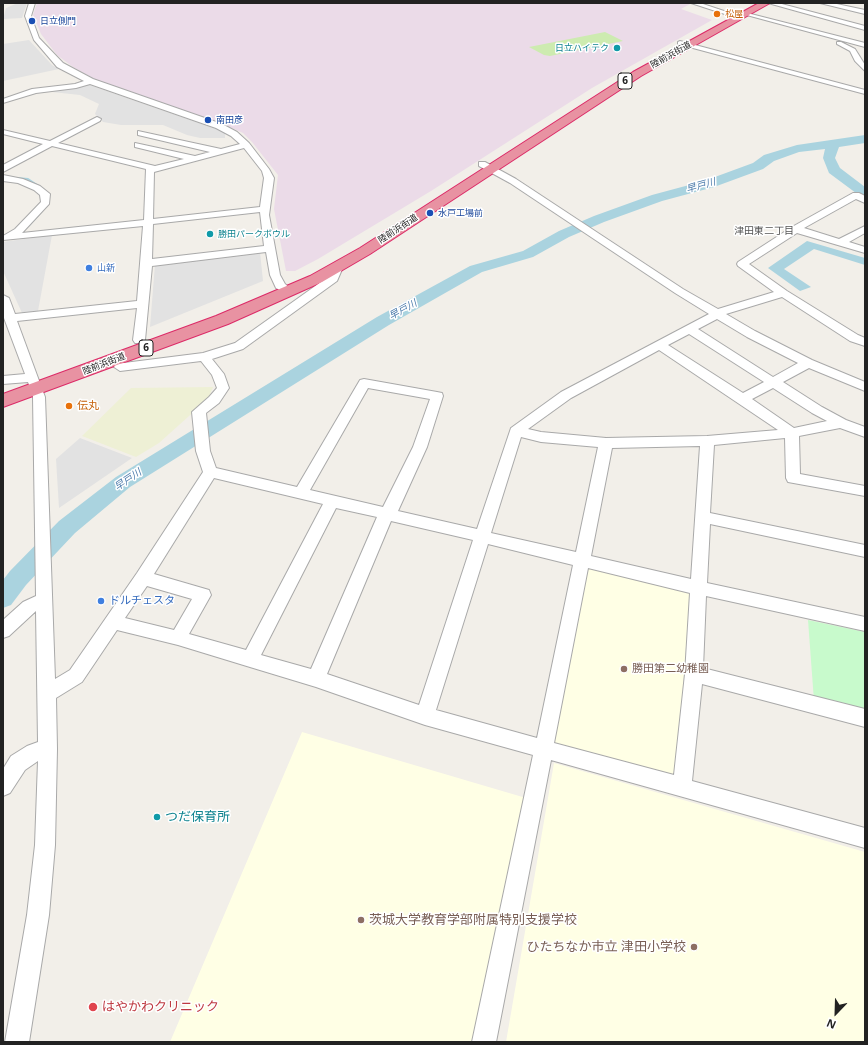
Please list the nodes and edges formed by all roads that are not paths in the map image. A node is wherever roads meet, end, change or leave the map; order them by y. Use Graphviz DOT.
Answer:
graph roads {
  1 [pos="32,3"];
  2 [pos="694,3"];
  3 [pos="766,3"];
  4 [pos="771,3"];
  5 [pos="823,3"];
  6 [pos="745,11"];
  7 [pos="865,12"];
  8 [pos="864,28"];
  9 [pos="805,29"];
  10 [pos="865,39"];
  11 [pos="684,44"];
  12 [pos="865,45"];
  13 [pos="853,50"];
  14 [pos="865,51"];
  15 [pos="857,60"];
  16 [pos="865,62"];
  17 [pos="865,69"];
  18 [pos="90,81"];
  19 [pos="865,92"];
  20 [pos="3,101"];
  21 [pos="97,119"];
  22 [pos="3,132"];
  23 [pos="141,133"];
  24 [pos="51,143"];
  25 [pos="138,145"];
  26 [pos="246,145"];
  27 [pos="219,151"];
  28 [pos="194,158"];
  29 [pos="486,167"];
  30 [pos="3,169"];
  31 [pos="155,169"];
  32 [pos="3,178"];
  33 [pos="865,200"];
  34 [pos="264,209"];
  35 [pos="149,221"];
  36 [pos="796,229"];
  37 [pos="865,229"];
  38 [pos="5,238"];
  39 [pos="841,242"];
  40 [pos="270,248"];
  41 [pos="865,250"];
  42 [pos="147,263"];
  43 [pos="338,267"];
  44 [pos="284,289"];
  45 [pos="783,293"];
  46 [pos="3,298"];
  47 [pos="143,304"];
  48 [pos="718,314"];
  49 [pos="10,318"];
  50 [pos="690,329"];
  51 [pos="139,340"];
  52 [pos="865,342"];
  53 [pos="659,345"];
  54 [pos="204,357"];
  55 [pos="808,363"];
  56 [pos="120,367"];
  57 [pos="3,380"];
  58 [pos="774,383"];
  59 [pos="35,384"];
  60 [pos="865,387"];
  61 [pos="3,389"];
  62 [pos="743,399"];
  63 [pos="3,402"];
  64 [pos="841,423"];
  65 [pos="516,431"];
  66 [pos="865,432"];
  67 [pos="792,433"];
  68 [pos="707,441"];
  69 [pos="606,443"];
  70 [pos="210,472"];
  71 [pos="865,491"];
  72 [pos="301,493"];
  73 [pos="333,500"];
  74 [pos="386,514"];
  75 [pos="703,517"];
  76 [pos="483,538"];
  77 [pos="865,551"];
  78 [pos="582,561"];
  79 [pos="143,578"];
  80 [pos="699,588"];
  81 [pos="44,593"];
  82 [pos="112,622"];
  83 [pos="865,624"];
  84 [pos="3,631"];
  85 [pos="178,638"];
  86 [pos="250,659"];
  87 [pos="694,674"];
  88 [pos="316,679"];
  89 [pos="47,694"];
  90 [pos="425,716"];
  91 [pos="865,718"];
  92 [pos="544,748"];
  93 [pos="48,749"];
  94 [pos="3,786"];
  95 [pos="682,787"];
  96 [pos="865,838"];
  97 [pos="17,1042"];
  98 [pos="484,1042"];
  1 -- 18 [label="street"];
  2 -- 6 [label="street"];
  3 -- 6 [label="highway, 陸前浜街道 / 6"];
  4 -- 8 [label="street"];
  5 -- 7 [label="street"];
  6 -- 9 [label="street"];
  6 -- 10 [label="street"];
  6 -- 11 [label="highway, 陸前浜街道 / 6"];
  9 -- 12 [label="street"];
  9 -- 13 [label="street"];
  11 -- 19 [label="street"];
  11 -- 29 [label="highway, 陸前浜街道 / 6"];
  13 -- 14 [label="street"];
  13 -- 15 [label="street"];
  15 -- 16 [label="street"];
  15 -- 17 [label="street"];
  18 -- 20 [label="street"];
  18 -- 26 [label="street"];
  21 -- 24 [label="street"];
  22 -- 24 [label="street"];
  23 -- 27 [label="street"];
  24 -- 30 [label="street"];
  24 -- 31 [label="street"];
  25 -- 28 [label="street"];
  26 -- 27 [label="street"];
  26 -- 34 [label="street"];
  27 -- 28 [label="street"];
  28 -- 31 [label="street"];
  29 -- 43 [label="highway, 陸前浜街道 / 6"];
  29 -- 44 [label="highway, 陸前浜街道 / 6"];
  29 -- 48 [label="street"];
  31 -- 35 [label="street"];
  32 -- 38 [label="street"];
  33 -- 36 [label="street"];
  34 -- 35 [label="street"];
  34 -- 40 [label="street"];
  35 -- 38 [label="street"];
  35 -- 42 [label="street"];
  36 -- 39 [label="street"];
  36 -- 45 [label="street"];
  37 -- 39 [label="street"];
  39 -- 41 [label="street"];
  40 -- 42 [label="street"];
  40 -- 44 [label="street"];
  42 -- 47 [label="street"];
  43 -- 44 [label="highway, 陸前浜街道 / 6"];
  43 -- 54 [label="street"];
  44 -- 51 [label="highway, 陸前浜街道 / 6"];
  44 -- 59 [label="highway, 陸前浜街道 / 6"];
  45 -- 48 [label="street"];
  45 -- 52 [label="street"];
  46 -- 49 [label="street"];
  47 -- 49 [label="street"];
  47 -- 51 [label="street"];
  48 -- 50 [label="street"];
  48 -- 55 [label="street"];
  49 -- 59 [label="street"];
  50 -- 53 [label="street"];
  50 -- 58 [label="street"];
  51 -- 59 [label="highway, 陸前浜街道 / 6"];
  53 -- 62 [label="street"];
  53 -- 65 [label="street"];
  54 -- 56 [label="street"];
  54 -- 70 [label="street"];
  55 -- 58 [label="street"];
  55 -- 60 [label="street"];
  57 -- 59 [label="street"];
  58 -- 62 [label="street"];
  58 -- 64 [label="street"];
  59 -- 61 [label="highway, 陸前浜街道 / 6"];
  59 -- 63 [label="highway, 陸前浜街道 / 6"];
  59 -- 81 [label="street"];
  62 -- 67 [label="street"];
  64 -- 66 [label="street"];
  64 -- 67 [label="street"];
  65 -- 69 [label="street"];
  65 -- 76 [label="street"];
  67 -- 68 [label="street"];
  67 -- 71 [label="street"];
  68 -- 69 [label="street"];
  68 -- 75 [label="street"];
  69 -- 78 [label="street"];
  70 -- 72 [label="street"];
  70 -- 79 [label="street"];
  72 -- 73 [label="street"];
  72 -- 74 [label="street"];
  73 -- 74 [label="street"];
  73 -- 86 [label="street"];
  74 -- 76 [label="street"];
  74 -- 88 [label="street"];
  75 -- 77 [label="street"];
  75 -- 80 [label="street"];
  76 -- 78 [label="street"];
  76 -- 90 [label="street"];
  78 -- 80 [label="street"];
  78 -- 92 [label="street"];
  79 -- 82 [label="street"];
  79 -- 85 [label="street"];
  80 -- 83 [label="street"];
  80 -- 87 [label="street"];
  81 -- 84 [label="street"];
  81 -- 89 [label="street"];
  82 -- 85 [label="street"];
  82 -- 89 [label="street"];
  85 -- 86 [label="street"];
  86 -- 88 [label="street"];
  87 -- 91 [label="street"];
  87 -- 95 [label="street"];
  88 -- 90 [label="street"];
  89 -- 93 [label="street"];
  90 -- 92 [label="street"];
  92 -- 95 [label="street"];
  92 -- 98 [label="street"];
  93 -- 94 [label="street"];
  93 -- 97 [label="street"];
  95 -- 96 [label="street"];
}
